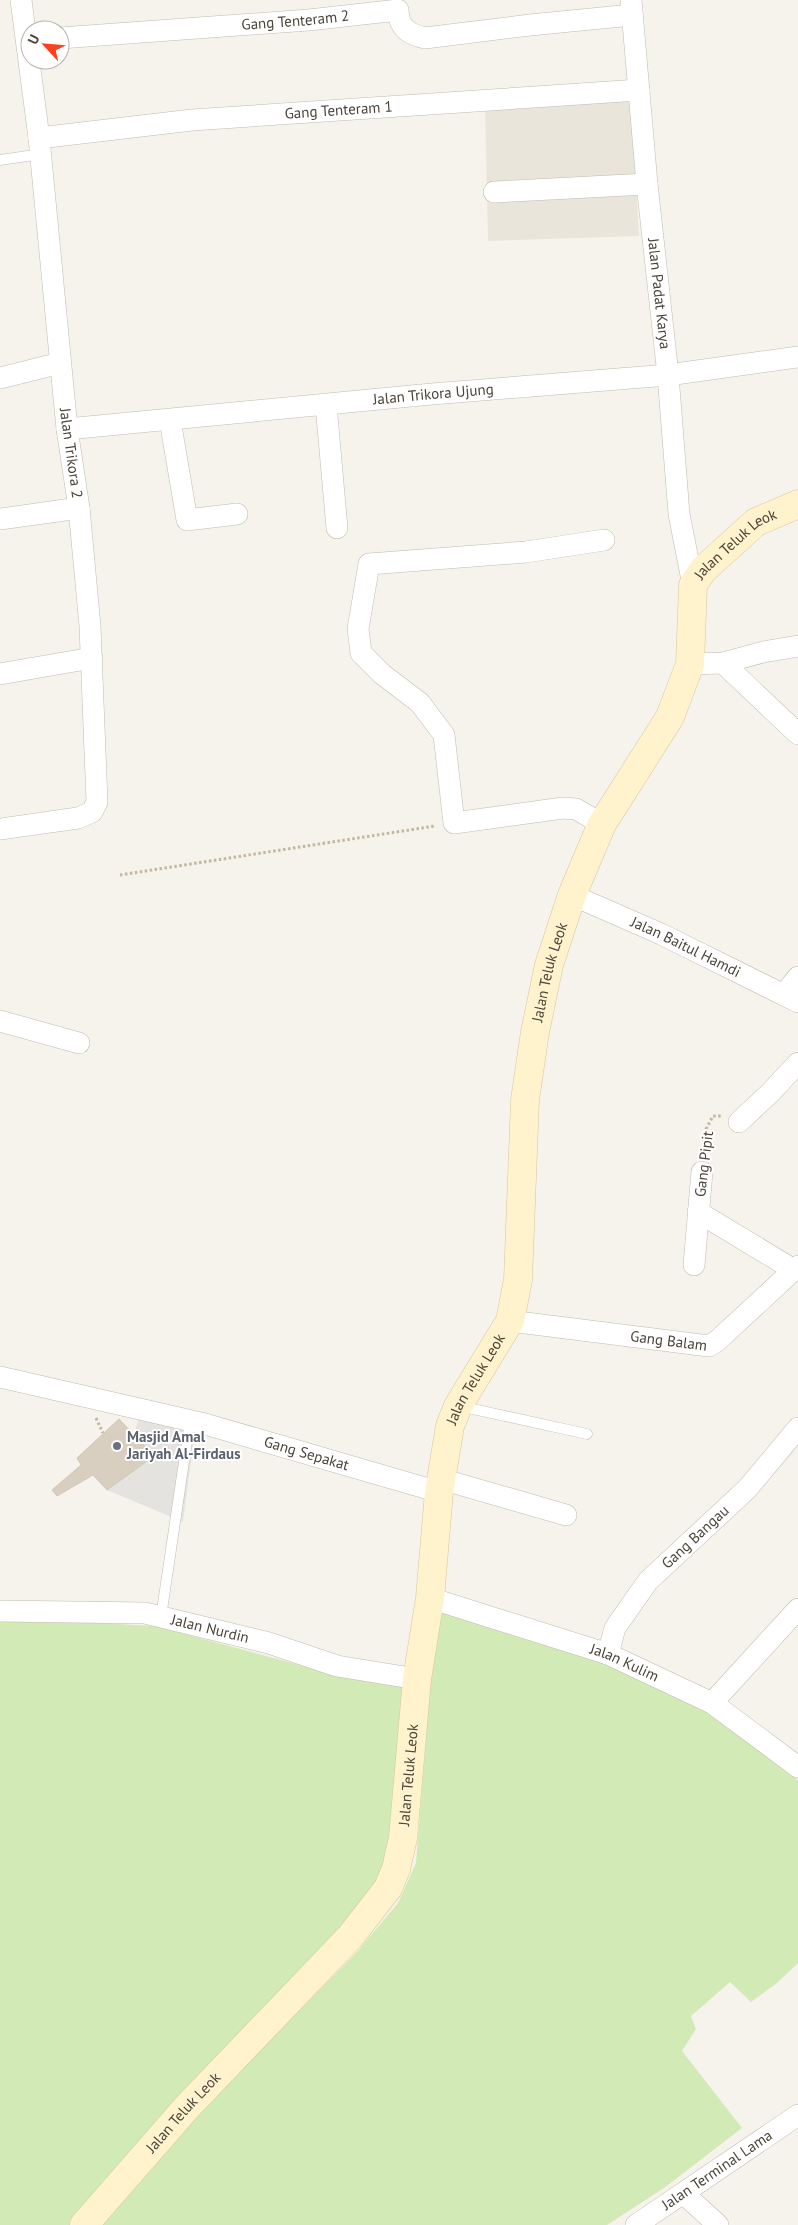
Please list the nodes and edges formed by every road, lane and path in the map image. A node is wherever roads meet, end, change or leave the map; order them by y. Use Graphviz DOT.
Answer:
graph roads {
  1 [pos="21,0"];
  2 [pos="631,8"];
  3 [pos="24,20"];
  4 [pos="70,37"];
  5 [pos="31,70"];
  6 [pos="638,90"];
  7 [pos="40,146"];
  8 [pos="0,160"];
  9 [pos="647,184"];
  10 [pos="494,192"];
  11 [pos="798,358"];
  12 [pos="60,363"];
  13 [pos="668,375"];
  14 [pos="0,378"];
  15 [pos="326,405"];
  16 [pos="170,420"];
  17 [pos="67,429"];
  18 [pos="798,504"];
  19 [pos="79,508"];
  20 [pos="237,514"];
  21 [pos="0,519"];
  22 [pos="336,528"];
  23 [pos="604,540"];
  24 [pos="693,585"];
  25 [pos="798,646"];
  26 [pos="92,658"];
  27 [pos="723,662"];
  28 [pos="690,664"];
  29 [pos="0,674"];
  30 [pos="798,734"];
  31 [pos="454,823"];
  32 [pos="602,824"];
  33 [pos="0,830"];
  34 [pos="120,875"];
  35 [pos="572,895"];
  36 [pos="798,977"];
  37 [pos="791,998"];
  38 [pos="0,1021"];
  39 [pos="79,1042"];
  40 [pos="798,1063"];
  41 [pos="739,1122"];
  42 [pos="702,1172"];
  43 [pos="698,1212"];
  44 [pos="694,1265"];
  45 [pos="796,1268"];
  46 [pos="510,1321"];
  47 [pos="0,1377"];
  48 [pos="458,1406"];
  49 [pos="190,1421"];
  50 [pos="798,1428"];
  51 [pos="588,1434"];
  52 [pos="440,1486"];
  53 [pos="566,1515"];
  54 [pos="430,1598"];
  55 [pos="798,1609"];
  56 [pos="0,1611"];
  57 [pos="161,1617"];
  58 [pos="608,1654"];
  59 [pos="417,1679"];
  60 [pos="712,1703"];
  61 [pos="798,1767"];
  62 [pos="798,2116"];
  63 [pos="684,2194"];
  64 [pos="84,2225"];
  65 [pos="636,2225"];
  66 [pos="718,2225"];
  1 -- 3 [label="street, Jalan Trikora 2"];
  2 -- 4 [label="street, Gang Tenteram 2"];
  2 -- 6 [label="street, Jalan Padat Karya"];
  5 -- 7 [label="street, Jalan Trikora 2"];
  6 -- 7 [label="street, Gang Tenteram 1"];
  6 -- 9 [label="street, Jalan Padat Karya"];
  7 -- 8 [label="lane"];
  7 -- 12 [label="street, Jalan Trikora 2"];
  9 -- 10 [label="street"];
  9 -- 13 [label="street, Jalan Padat Karya"];
  11 -- 13 [label="street, Jalan Trikora Ujung"];
  12 -- 14 [label="street"];
  12 -- 17 [label="street, Jalan Trikora 2"];
  13 -- 15 [label="street, Jalan Trikora Ujung"];
  13 -- 24 [label="street, Jalan Padat Karya"];
  15 -- 16 [label="street, Jalan Trikora Ujung"];
  15 -- 22 [label="street"];
  16 -- 17 [label="street, Jalan Trikora Ujung"];
  16 -- 20 [label="street"];
  17 -- 19 [label="street, Jalan Trikora 2"];
  18 -- 24 [label="street, Jalan Teluk Leok"];
  19 -- 21 [label="street"];
  19 -- 26 [label="street, Jalan Trikora 2"];
  23 -- 31 [label="street"];
  24 -- 28 [label="street, Jalan Teluk Leok"];
  25 -- 27 [label="street"];
  26 -- 29 [label="street"];
  26 -- 33 [label="street, Jalan Trikora 2"];
  27 -- 28 [label="street"];
  27 -- 30 [label="street"];
  28 -- 32 [label="street, Jalan Teluk Leok"];
  31 -- 32 [label="street"];
  31 -- 34 [label="path"];
  32 -- 35 [label="street, Jalan Teluk Leok"];
  35 -- 37 [label="street, Jalan Baitul Hamdi"];
  35 -- 46 [label="street, Jalan Teluk Leok"];
  36 -- 37 [label="street"];
  38 -- 39 [label="street"];
  40 -- 41 [label="street"];
  41 -- 42 [label="path, Gang Pipit"];
  42 -- 43 [label="street, Gang Pipit"];
  43 -- 44 [label="street, Gang Pipit"];
  43 -- 45 [label="street"];
  45 -- 46 [label="street, Gang Balam"];
  46 -- 48 [label="street, Jalan Teluk Leok"];
  47 -- 49 [label="street, Gang Sepakat"];
  48 -- 51 [label="lane"];
  48 -- 52 [label="street, Jalan Teluk Leok"];
  49 -- 52 [label="street, Gang Sepakat"];
  49 -- 57 [label="lane"];
  50 -- 58 [label="street, Gang Bangau"];
  52 -- 53 [label="street, Gang Sepakat"];
  52 -- 54 [label="street, Jalan Teluk Leok"];
  54 -- 58 [label="street, Jalan Kulim"];
  54 -- 59 [label="street, Jalan Teluk Leok"];
  55 -- 60 [label="street"];
  56 -- 57 [label="street, Jalan Nurdin"];
  57 -- 59 [label="street, Jalan Nurdin"];
  58 -- 60 [label="street, Jalan Kulim"];
  59 -- 64 [label="street, Jalan Teluk Leok"];
  60 -- 61 [label="street, Jalan Kulim"];
  62 -- 63 [label="street, Jalan Terminal Lama"];
  63 -- 65 [label="street, Jalan Terminal Lama"];
  63 -- 66 [label="street"];
}
